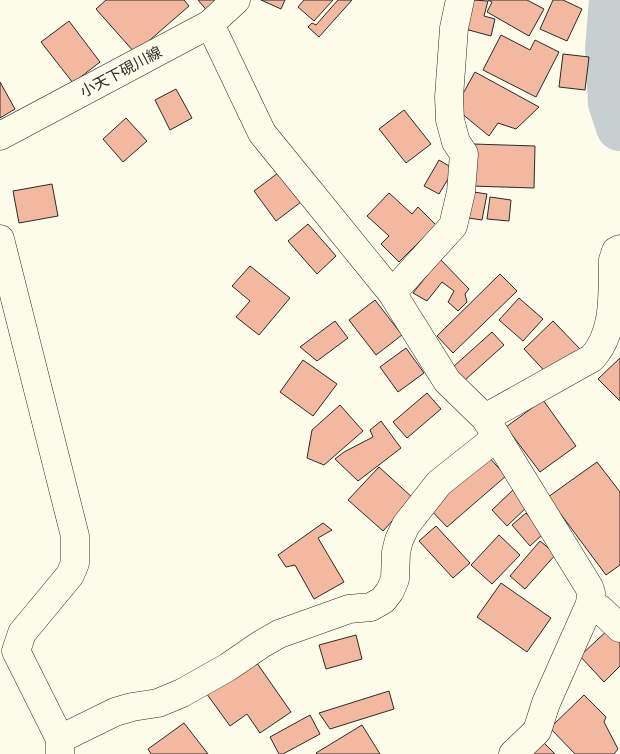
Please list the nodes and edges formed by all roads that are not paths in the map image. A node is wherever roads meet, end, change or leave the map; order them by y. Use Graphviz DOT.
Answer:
graph roads {
  1 [pos="236,0"];
  2 [pos="460,0"];
  3 [pos="210,24"];
  4 [pos="0,136"];
  5 [pos="0,238"];
  6 [pos="620,249"];
  7 [pos="392,293"];
  8 [pos="491,428"];
  9 [pos="590,604"];
  10 [pos="620,628"];
  11 [pos="60,746"];
  12 [pos="513,754"];
  1 -- 3 [label="street, 小天下硯川線"];
  2 -- 7 [label="street"];
  3 -- 4 [label="street, 小天下硯川線"];
  3 -- 7 [label="street"];
  5 -- 11 [label="street"];
  6 -- 8 [label="street"];
  7 -- 8 [label="street"];
  8 -- 9 [label="street"];
  8 -- 11 [label="street"];
  9 -- 10 [label="street"];
  9 -- 12 [label="street"];
}
